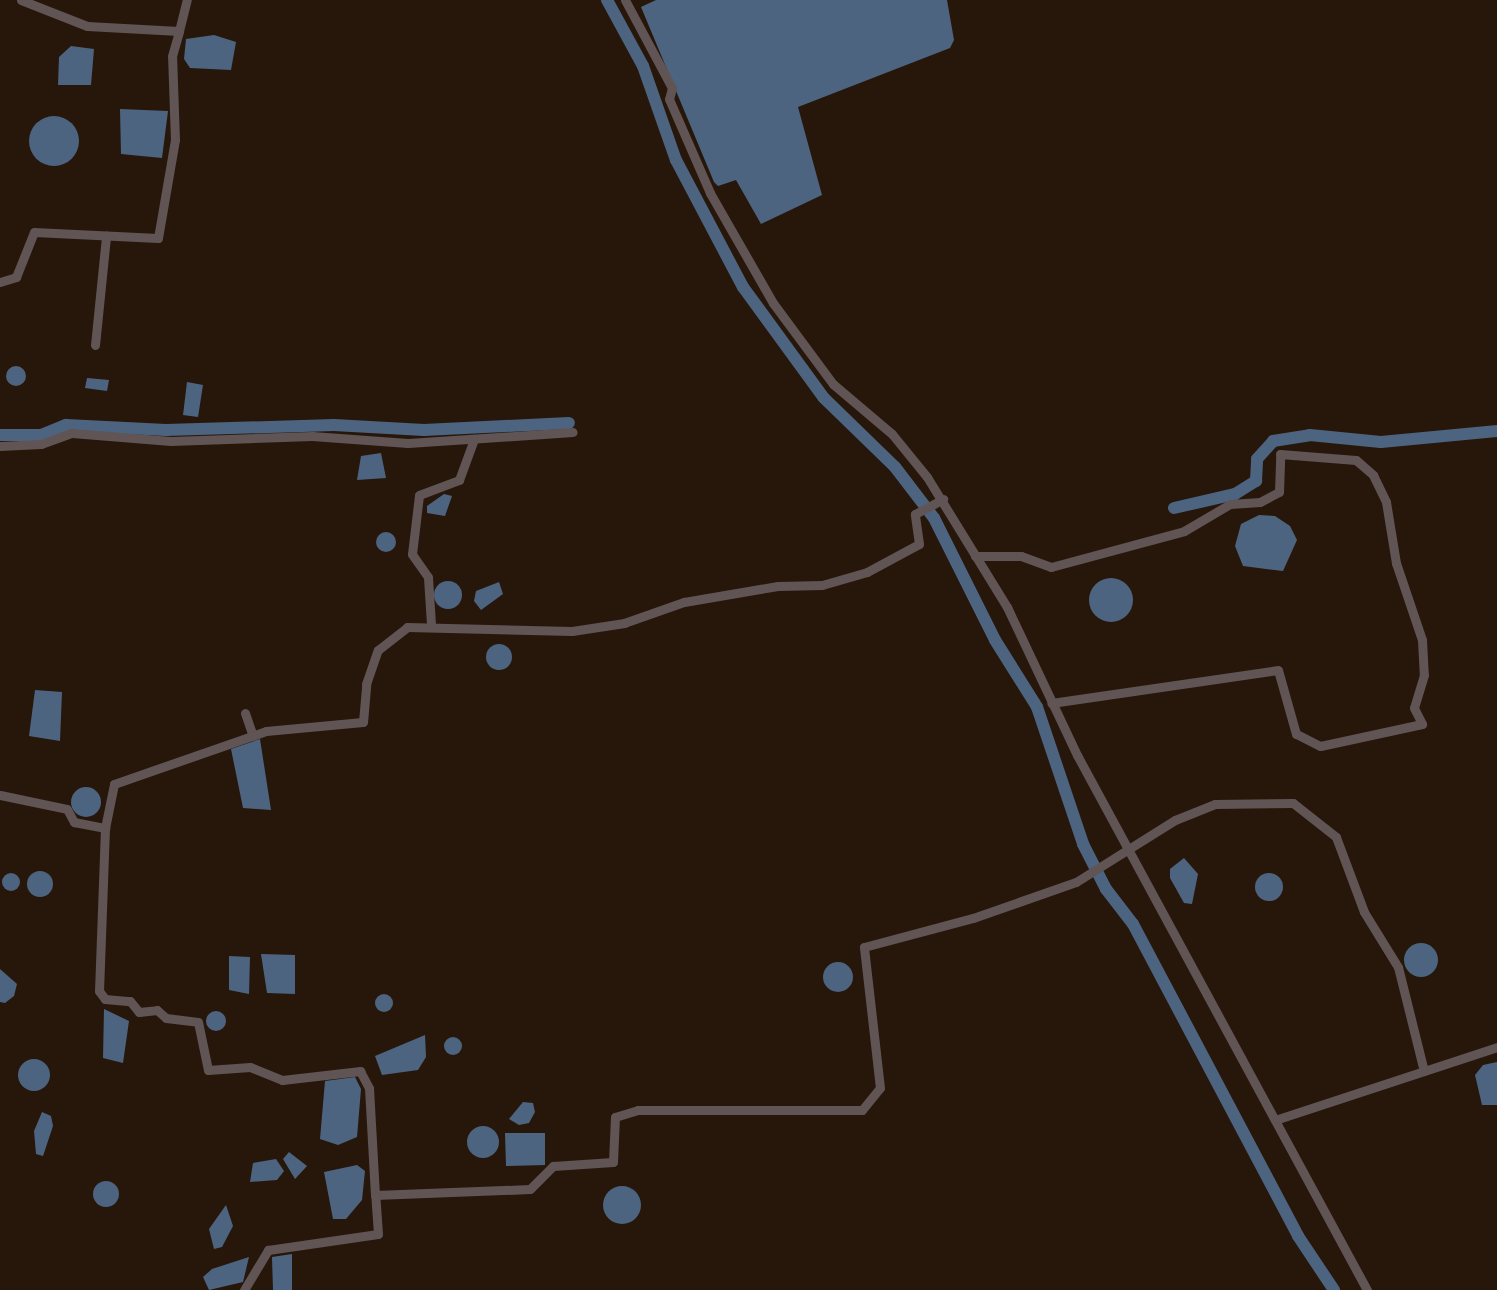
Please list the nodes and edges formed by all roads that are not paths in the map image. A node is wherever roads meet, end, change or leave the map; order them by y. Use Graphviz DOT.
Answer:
graph roads {
  1 [pos="21,0"];
  2 [pos="187,0"];
  3 [pos="625,0"];
  4 [pos="179,31"];
  5 [pos="106,236"];
  6 [pos="0,282"];
  7 [pos="95,345"];
  8 [pos="573,432"];
  9 [pos="474,439"];
  10 [pos="0,446"];
  11 [pos="941,501"];
  12 [pos="975,556"];
  13 [pos="431,624"];
  14 [pos="1051,703"];
  15 [pos="245,713"];
  16 [pos="253,736"];
  17 [pos="0,795"];
  18 [pos="105,828"];
  19 [pos="1128,851"];
  20 [pos="1497,1047"];
  21 [pos="1424,1071"];
  22 [pos="1275,1120"];
  23 [pos="375,1195"];
  24 [pos="244,1290"];
  25 [pos="1367,1290"];
  1 -- 4 [label="street"];
  2 -- 4 [label="street"];
  3 -- 11 [label="street"];
  4 -- 5 [label="street"];
  5 -- 6 [label="street"];
  5 -- 7 [label="street"];
  8 -- 9 [label="street"];
  9 -- 10 [label="street"];
  9 -- 13 [label="street"];
  11 -- 12 [label="street"];
  11 -- 13 [label="street"];
  12 -- 14 [label="street"];
  12 -- 14 [label="street"];
  13 -- 16 [label="street"];
  14 -- 19 [label="street"];
  15 -- 16 [label="street"];
  16 -- 18 [label="street"];
  17 -- 18 [label="street"];
  18 -- 23 [label="street"];
  19 -- 21 [label="street"];
  19 -- 22 [label="street"];
  19 -- 23 [label="street"];
  20 -- 21 [label="street"];
  21 -- 22 [label="street"];
  22 -- 25 [label="street"];
  23 -- 24 [label="street"];
}
